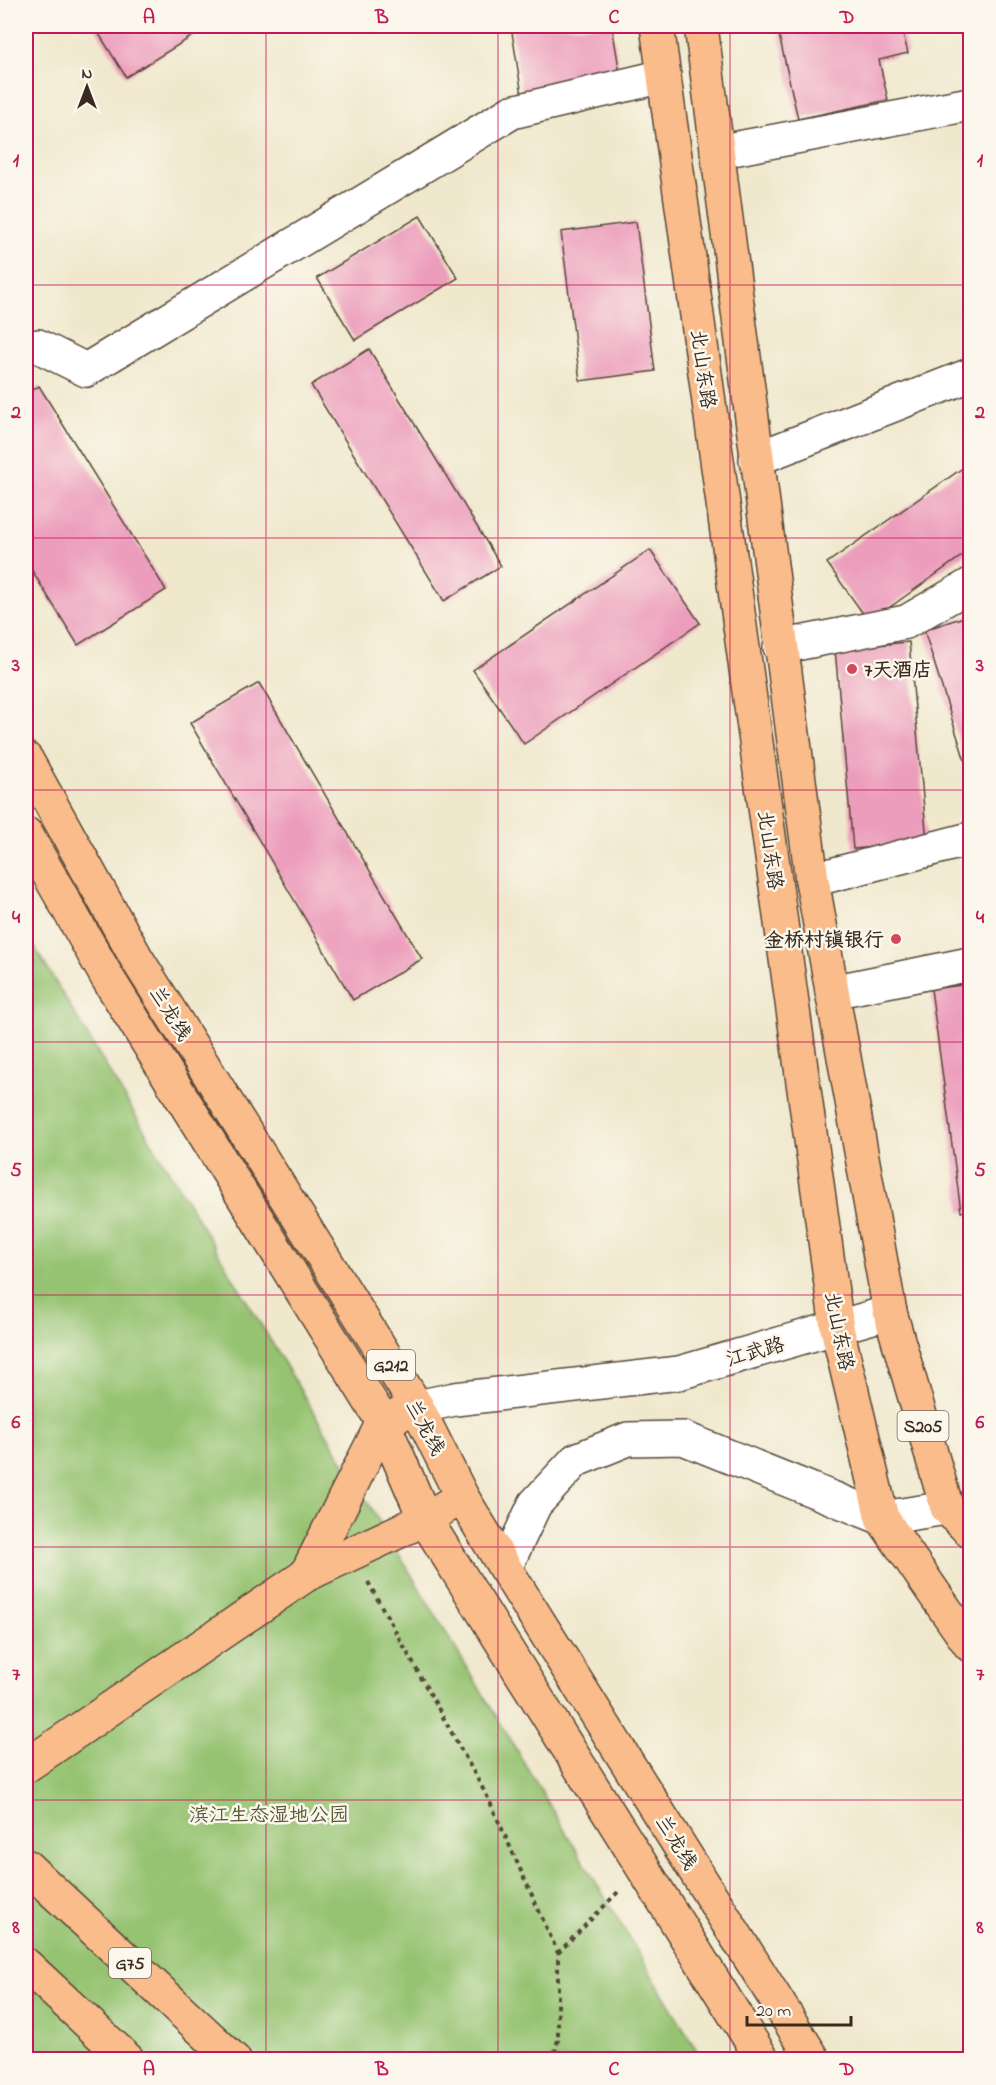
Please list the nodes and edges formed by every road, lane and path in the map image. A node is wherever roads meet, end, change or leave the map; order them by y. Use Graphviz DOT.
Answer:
graph roads {
  1 [pos="657,26"];
  2 [pos="701,26"];
  3 [pos="664,76"];
  4 [pos="970,104"];
  5 [pos="717,152"];
  6 [pos="30,343"];
  7 [pos="970,375"];
  8 [pos="756,459"];
  9 [pos="970,585"];
  10 [pos="780,647"];
  11 [pos="26,759"];
  12 [pos="26,834"];
  13 [pos="970,839"];
  14 [pos="812,880"];
  15 [pos="970,964"];
  16 [pos="832,992"];
  17 [pos="890,1312"];
  18 [pos="837,1328"];
  19 [pos="417,1407"];
  20 [pos="383,1422"];
  21 [pos="462,1497"];
  22 [pos="947,1508"];
  23 [pos="882,1518"];
  24 [pos="425,1519"];
  25 [pos="970,1532"];
  26 [pos="352,1553"];
  27 [pos="505,1568"];
  28 [pos="306,1575"];
  29 [pos="970,1645"];
  30 [pos="26,1766"];
  31 [pos="26,1866"];
  32 [pos="643,1866"];
  33 [pos="558,1953"];
  34 [pos="26,1965"];
  35 [pos="128,2060"];
  36 [pos="234,2060"];
  37 [pos="553,2060"];
  38 [pos="763,2060"];
  39 [pos="814,2060"];
  1 -- 3 [label="main road, 北山东路"];
  2 -- 5 [label="main road, 北山东路"];
  3 -- 6 [label="street"];
  3 -- 18 [label="main road, 北山东路"];
  4 -- 5 [label="street"];
  5 -- 8 [label="main road, 北山东路"];
  7 -- 8 [label="street"];
  8 -- 10 [label="main road, 北山东路"];
  9 -- 10 [label="street"];
  10 -- 14 [label="main road, 北山东路"];
  11 -- 19 [label="main road, 兰龙线 / G212"];
  12 -- 20 [label="main road, 兰龙线 / G212"];
  13 -- 14 [label="street"];
  14 -- 16 [label="main road, 北山东路"];
  15 -- 16 [label="street"];
  16 -- 17 [label="main road, 北山东路"];
  17 -- 18 [label="street, 江武路"];
  17 -- 22 [label="main road, S205"];
  18 -- 19 [label="street, 江武路"];
  18 -- 23 [label="main road, 北山东路"];
  19 -- 20 [label="main road"];
  19 -- 21 [label="main road, 兰龙线 / G212"];
  20 -- 24 [label="main road, 兰龙线 / G212"];
  20 -- 28 [label="main road"];
  21 -- 24 [label="main road"];
  21 -- 27 [label="main road, 兰龙线 / G212"];
  22 -- 23 [label="street"];
  22 -- 25 [label="main road, S205"];
  23 -- 27 [label="street"];
  23 -- 29 [label="main road, 北山东路"];
  24 -- 26 [label="main road"];
  24 -- 32 [label="main road, 兰龙线 / G212"];
  26 -- 28 [label="main road"];
  26 -- 33 [label="path"];
  27 -- 39 [label="main road, 兰龙线 / G212"];
  28 -- 30 [label="main road"];
  31 -- 36 [label="main road, G75"];
  32 -- 33 [label="path"];
  32 -- 38 [label="main road, 兰龙线 / G212"];
  33 -- 37 [label="path"];
  34 -- 35 [label="main road"];
}
